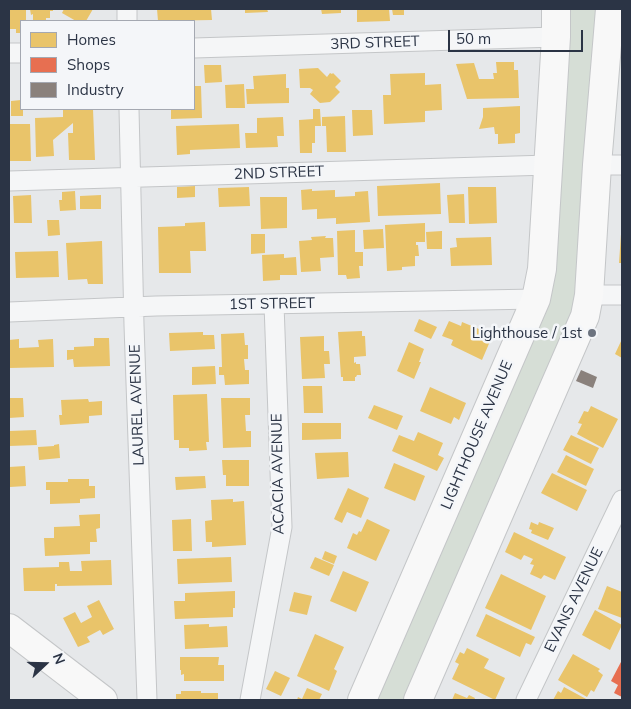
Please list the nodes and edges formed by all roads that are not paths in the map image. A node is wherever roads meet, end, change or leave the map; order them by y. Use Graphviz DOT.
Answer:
graph roads {
  1 [pos="556,9"];
  2 [pos="610,9"];
  3 [pos="556,38"];
  4 [pos="615,38"];
  5 [pos="195,48"];
  6 [pos="129,110"];
  7 [pos="548,165"];
  8 [pos="610,165"];
  9 [pos="131,178"];
  10 [pos="9,181"];
  11 [pos="622,295"];
  12 [pos="589,296"];
  13 [pos="536,299"];
  14 [pos="274,304"];
  15 [pos="134,307"];
  16 [pos="9,312"];
  17 [pos="620,512"];
  18 [pos="9,628"];
  19 [pos="102,700"];
  20 [pos="147,700"];
  21 [pos="250,700"];
  22 [pos="362,700"];
  23 [pos="418,700"];
  24 [pos="526,700"];
  1 -- 3 [label="main road, LIGHTHOUSE AVENUE"];
  2 -- 4 [label="main road"];
  3 -- 5 [label="street, 3RD STREET"];
  3 -- 7 [label="main road, LIGHTHOUSE AVENUE"];
  4 -- 8 [label="main road"];
  6 -- 9 [label="street, LAUREL AVENUE"];
  7 -- 9 [label="street, 2ND STREET"];
  7 -- 13 [label="main road, LIGHTHOUSE AVENUE"];
  8 -- 12 [label="main road"];
  9 -- 10 [label="street, 2ND STREET"];
  9 -- 15 [label="street, LAUREL AVENUE"];
  11 -- 12 [label="street"];
  12 -- 23 [label="main road"];
  13 -- 14 [label="street, 1ST STREET"];
  13 -- 22 [label="main road, LIGHTHOUSE AVENUE"];
  14 -- 15 [label="street, 1ST STREET"];
  14 -- 21 [label="street, ACACIA AVENUE"];
  15 -- 16 [label="street, 1ST STREET"];
  15 -- 20 [label="street, LAUREL AVENUE"];
  17 -- 24 [label="street, EVANS AVENUE"];
  18 -- 19 [label="main road"];
}
